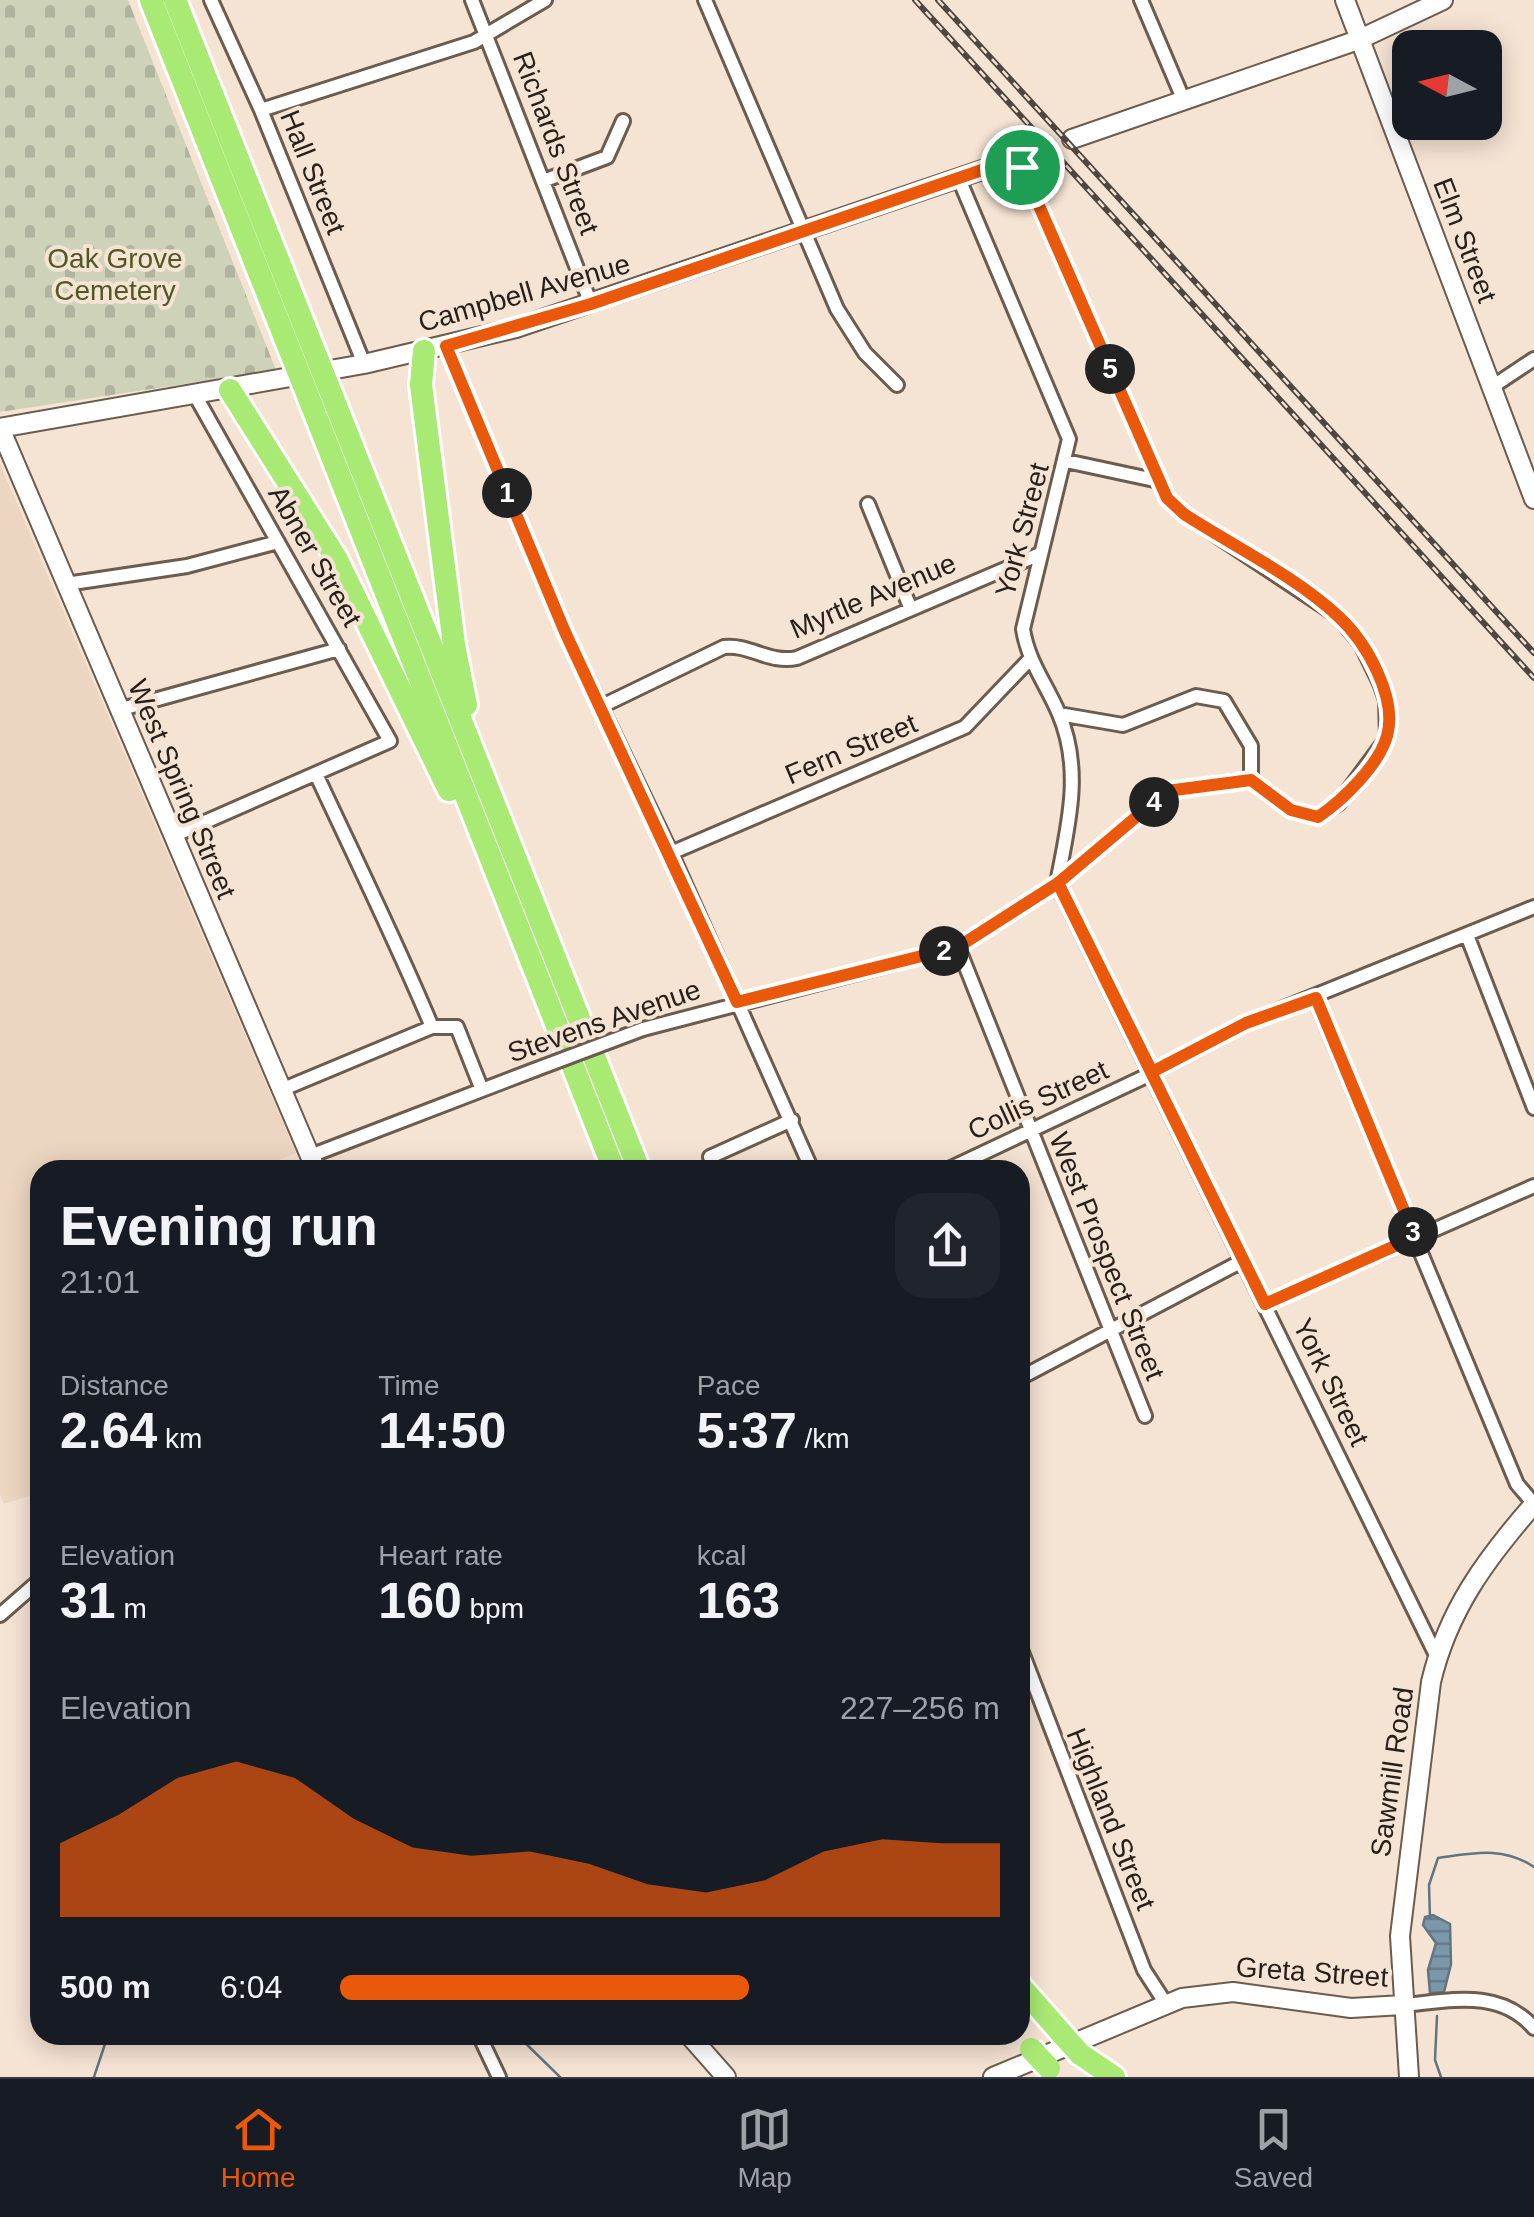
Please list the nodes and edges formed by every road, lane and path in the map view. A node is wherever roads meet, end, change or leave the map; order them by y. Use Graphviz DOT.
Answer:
graph roads {
  1 [pos="150,0"];
  2 [pos="175,0"];
  3 [pos="211,0"];
  4 [pos="472,0"];
  5 [pos="545,0"];
  6 [pos="705,0"];
  7 [pos="1141,0"];
  8 [pos="1345,0"];
  9 [pos="1442,0"];
  10 [pos="487,34"];
  11 [pos="1358,40"];
  12 [pos="1184,101"];
  13 [pos="261,110"];
  14 [pos="623,121"];
  15 [pos="1072,139"];
  16 [pos="1047,148"];
  17 [pos="1017,158"];
  18 [pos="959,178"];
  19 [pos="543,181"];
  20 [pos="805,231"];
  21 [pos="591,304"];
  22 [pos="298,340"];
  23 [pos="435,349"];
  24 [pos="1534,359"];
  25 [pos="364,364"];
  26 [pos="897,386"];
  27 [pos="1492,388"];
  28 [pos="230,390"];
  29 [pos="195,395"];
  30 [pos="325,409"];
  31 [pos="0,428"];
  32 [pos="1066,461"];
  33 [pos="1159,481"];
  34 [pos="1534,499"];
  35 [pos="868,504"];
  36 [pos="278,542"];
  37 [pos="1040,554"];
  38 [pos="66,584"];
  39 [pos="910,607"];
  40 [pos="339,649"];
  41 [pos="1030,659"];
  42 [pos="600,707"];
  43 [pos="118,710"];
  44 [pos="1059,714"];
  45 [pos="316,776"];
  46 [pos="1251,780"];
  47 [pos="173,836"];
  48 [pos="670,853"];
  49 [pos="1058,883"];
  50 [pos="527,888"];
  51 [pos="1534,907"];
  52 [pos="1467,935"];
  53 [pos="958,947"];
  54 [pos="546,998"];
  55 [pos="1316,998"];
  56 [pos="737,1002"];
  57 [pos="432,1027"];
  58 [pos="1152,1072"];
  59 [pos="281,1090"];
  60 [pos="482,1090"];
  61 [pos="1534,1108"];
  62 [pos="792,1120"];
  63 [pos="1030,1130"];
  64 [pos="710,1157"];
  65 [pos="312,1160"];
  66 [pos="320,1160"];
  67 [pos="610,1160"];
  68 [pos="635,1160"];
  69 [pos="808,1160"];
  70 [pos="968,1160"];
  71 [pos="1534,1186"];
  72 [pos="1415,1237"];
  73 [pos="1244,1260"];
  74 [pos="1265,1304"];
  75 [pos="1112,1329"];
  76 [pos="1030,1373"];
  77 [pos="1145,1416"];
  78 [pos="1534,1504"];
  79 [pos="30,1589"];
  80 [pos="0,1615"];
  81 [pos="1437,1657"];
  82 [pos="1030,1673"];
  83 [pos="1030,1998"];
  84 [pos="1166,2004"];
  85 [pos="1403,2006"];
  86 [pos="1534,2028"];
  87 [pos="485,2045"];
  88 [pos="698,2045"];
  89 [pos="1028,2045"];
  90 [pos="1080,2054"];
  91 [pos="1053,2072"];
  92 [pos="500,2077"];
  93 [pos="726,2077"];
  94 [pos="993,2077"];
  95 [pos="1104,2077"];
  96 [pos="1114,2077"];
  97 [pos="1409,2077"];
  1 -- 22 [label="highway"];
  2 -- 22 [label="highway"];
  3 -- 13 [label="street, Hall Street"];
  4 -- 10 [label="street, Richards Street"];
  5 -- 10 [label="street"];
  6 -- 20 [label="street"];
  7 -- 12 [label="street"];
  8 -- 11 [label="main road, Elm Street"];
  9 -- 11 [label="main road"];
  10 -- 13 [label="street"];
  10 -- 19 [label="street, Richards Street"];
  11 -- 12 [label="main road"];
  11 -- 27 [label="main road, Elm Street"];
  12 -- 15 [label="main road"];
  13 -- 25 [label="street, Hall Street"];
  14 -- 19 [label="street"];
  16 -- 17 [label="main road, Campbell Avenue"];
  17 -- 18 [label="main road, Campbell Avenue"];
  17 -- 33 [label="street"];
  18 -- 20 [label="main road, Campbell Avenue"];
  18 -- 32 [label="street, York Street"];
  19 -- 21 [label="street, Richards Street"];
  20 -- 21 [label="main road, Campbell Avenue"];
  20 -- 26 [label="street"];
  21 -- 23 [label="main road, Campbell Avenue"];
  22 -- 30 [label="highway, bridge"];
  23 -- 25 [label="main road, Campbell Avenue"];
  23 -- 42 [label="street"];
  23 -- 50 [label="highway"];
  24 -- 27 [label="street"];
  25 -- 28 [label="main road, Campbell Avenue"];
  27 -- 34 [label="main road, Elm Street"];
  28 -- 29 [label="main road, Campbell Avenue"];
  28 -- 54 [label="highway"];
  29 -- 31 [label="main road, Campbell Avenue"];
  29 -- 36 [label="street, Abner Street"];
  30 -- 50 [label="highway"];
  30 -- 54 [label="highway"];
  31 -- 38 [label="main road, West Spring Street"];
  32 -- 33 [label="street"];
  32 -- 37 [label="street, York Street"];
  33 -- 46 [label="street"];
  35 -- 39 [label="street"];
  36 -- 38 [label="street"];
  36 -- 40 [label="street, Abner Street"];
  37 -- 39 [label="street, Myrtle Avenue"];
  37 -- 41 [label="street, York Street"];
  38 -- 43 [label="main road, West Spring Street"];
  39 -- 42 [label="street, Myrtle Avenue"];
  40 -- 43 [label="street"];
  40 -- 45 [label="street, Abner Street"];
  41 -- 44 [label="street, York Street"];
  41 -- 48 [label="street, Fern Street"];
  42 -- 48 [label="street"];
  43 -- 47 [label="main road, West Spring Street"];
  44 -- 46 [label="street"];
  44 -- 49 [label="street, York Street"];
  45 -- 47 [label="street"];
  45 -- 57 [label="street"];
  46 -- 49 [label="street, Stevens Avenue"];
  47 -- 59 [label="main road, West Spring Street"];
  48 -- 56 [label="street"];
  49 -- 53 [label="street, Stevens Avenue"];
  49 -- 58 [label="street, York Street"];
  50 -- 68 [label="highway"];
  51 -- 52 [label="street, Collis Street"];
  52 -- 55 [label="street, Collis Street"];
  52 -- 61 [label="street"];
  53 -- 56 [label="street, Stevens Avenue"];
  53 -- 63 [label="street, West Prospect Street"];
  54 -- 67 [label="highway"];
  55 -- 58 [label="street, Collis Street"];
  55 -- 72 [label="street"];
  56 -- 60 [label="street, Stevens Avenue, bridge"];
  56 -- 62 [label="street"];
  57 -- 59 [label="street"];
  57 -- 60 [label="street"];
  58 -- 63 [label="street, Collis Street"];
  58 -- 73 [label="street, York Street"];
  59 -- 65 [label="main road, West Spring Street"];
  60 -- 66 [label="street, Stevens Avenue"];
  62 -- 64 [label="street"];
  62 -- 69 [label="street"];
  63 -- 70 [label="street, Collis Street"];
  63 -- 75 [label="street, West Prospect Street"];
  71 -- 72 [label="street"];
  72 -- 74 [label="street"];
  72 -- 78 [label="street"];
  73 -- 74 [label="street, York Street"];
  73 -- 75 [label="street"];
  74 -- 81 [label="street, York Street"];
  75 -- 76 [label="street"];
  75 -- 77 [label="street, West Prospect Street"];
  78 -- 81 [label="main road, Sawmill Road"];
  79 -- 80 [label="street"];
  81 -- 85 [label="main road, Sawmill Road"];
  82 -- 84 [label="street, Highland Street"];
  83 -- 90 [label="highway, bridge"];
  84 -- 85 [label="main road, Greta Street"];
  84 -- 94 [label="main road, Greta Street"];
  85 -- 86 [label="street"];
  85 -- 97 [label="main road, Sawmill Road"];
  87 -- 92 [label="street"];
  88 -- 93 [label="main road"];
  89 -- 91 [label="highway, bridge"];
  90 -- 95 [label="highway"];
  90 -- 96 [label="highway"];
}
